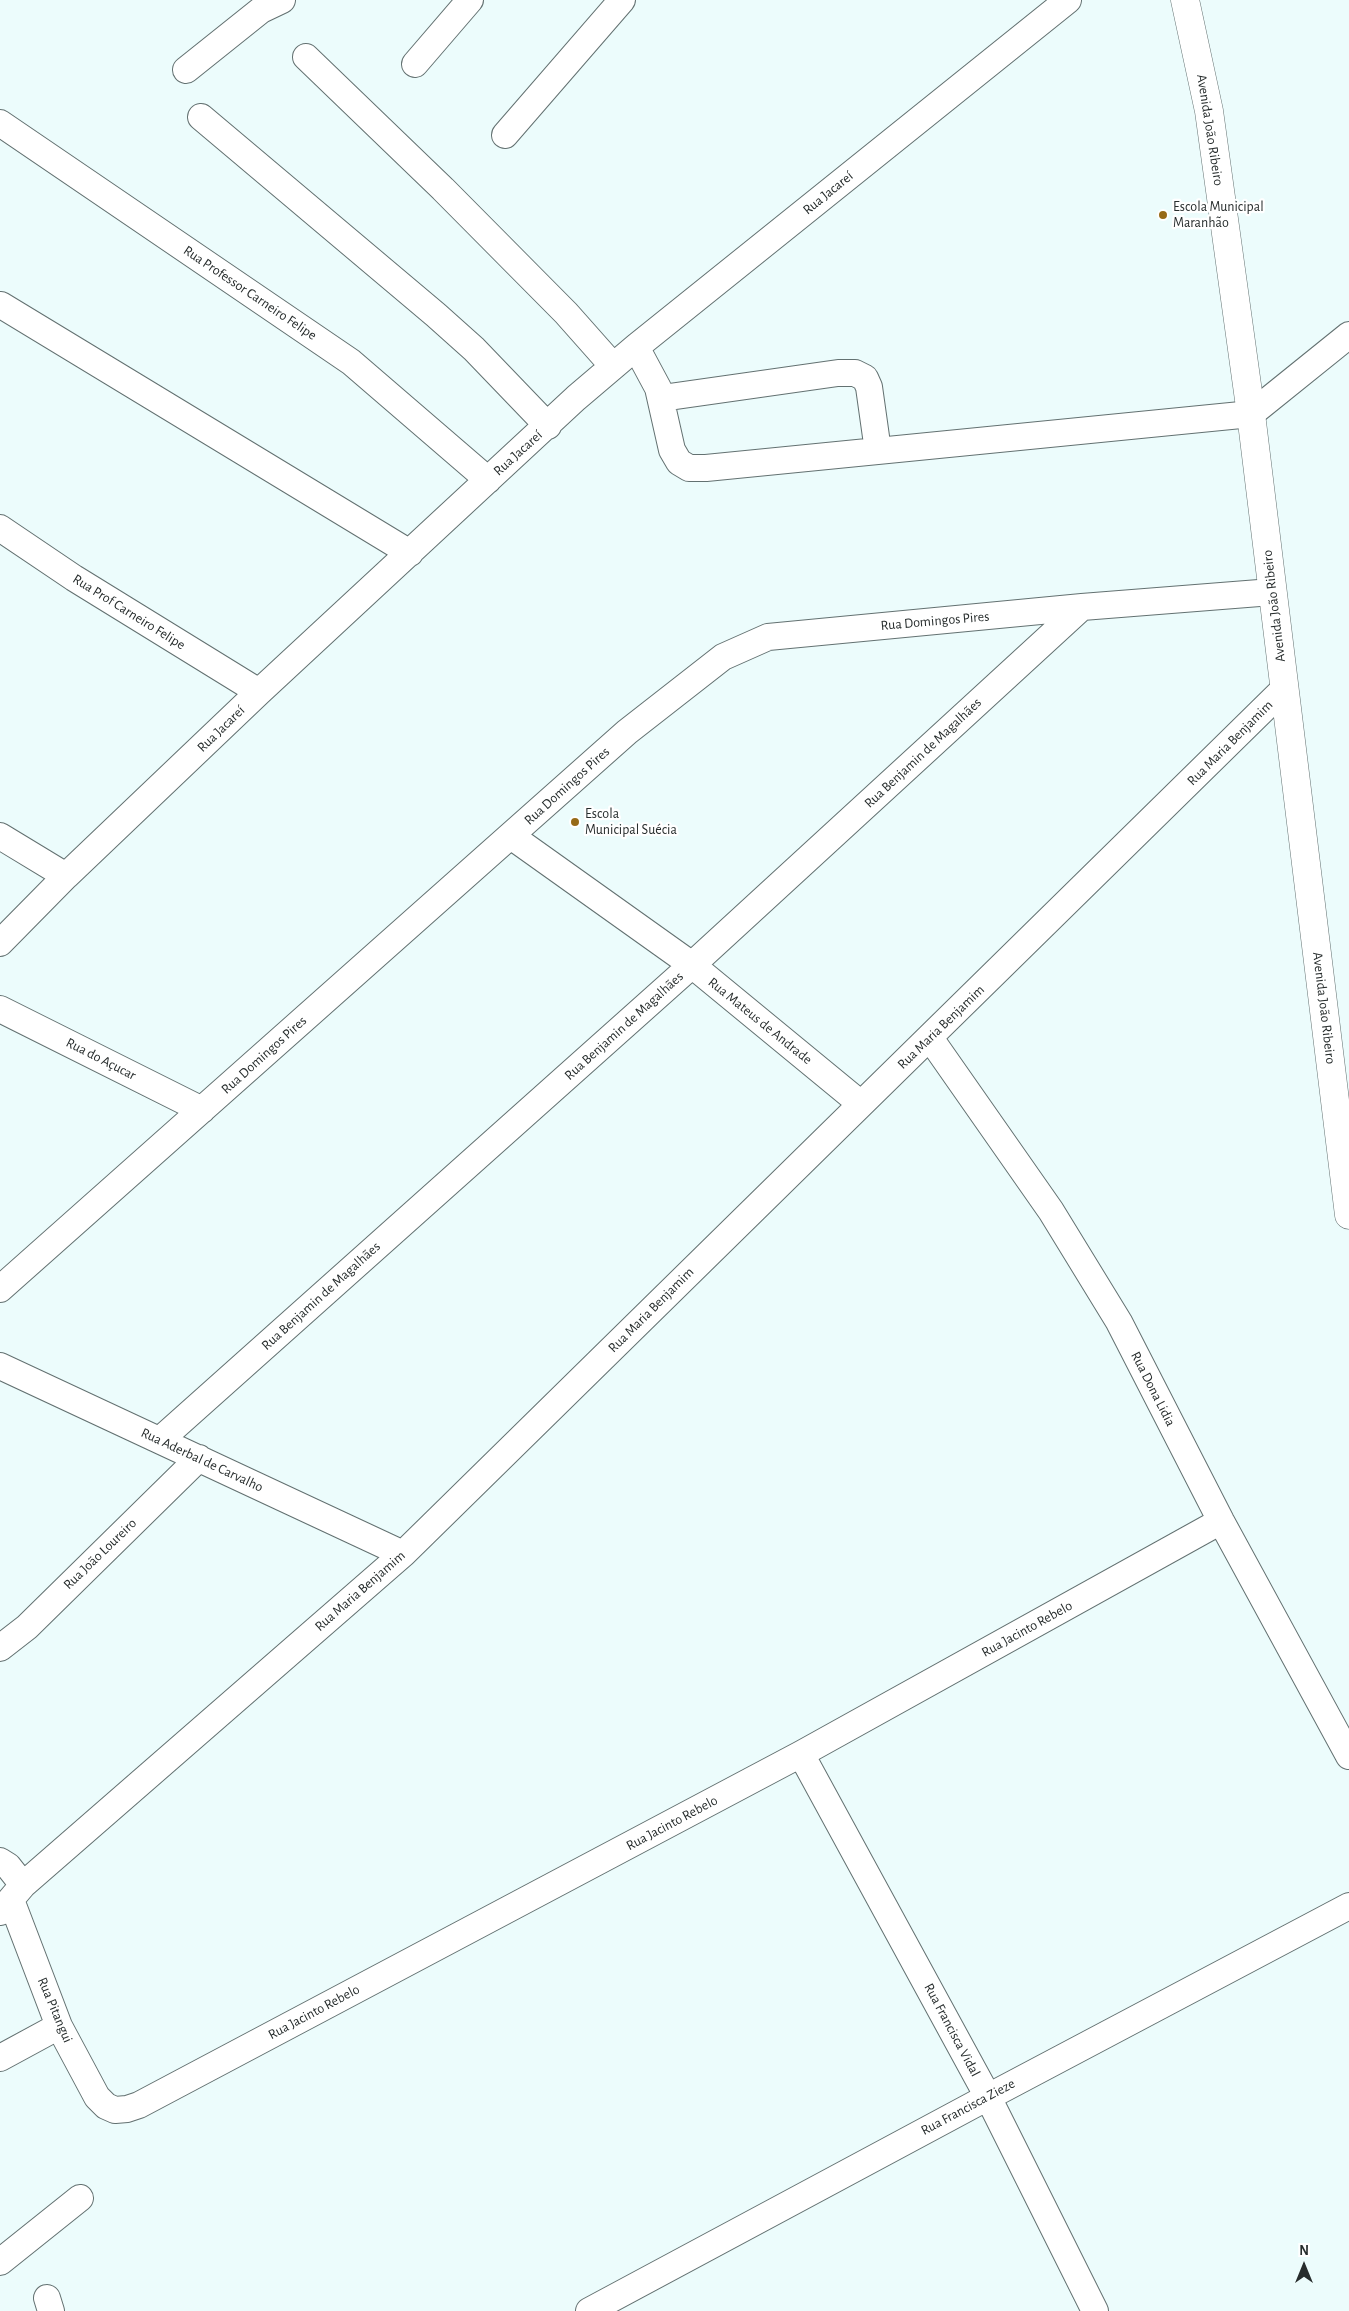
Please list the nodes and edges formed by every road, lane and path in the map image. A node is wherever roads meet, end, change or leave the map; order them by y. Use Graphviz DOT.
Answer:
graph roads {
  1 [pos="282,0"];
  2 [pos="470,0"];
  3 [pos="622,0"];
  4 [pos="1068,0"];
  5 [pos="1184,0"];
  6 [pos="306,57"];
  7 [pos="415,64"];
  8 [pos="186,70"];
  9 [pos="201,117"];
  10 [pos="0,123"];
  11 [pos="505,135"];
  12 [pos="1,305"];
  13 [pos="1349,335"];
  14 [pos="636,347"];
  15 [pos="613,366"];
  16 [pos="662,398"];
  17 [pos="1251,414"];
  18 [pos="548,426"];
  19 [pos="878,451"];
  20 [pos="488,480"];
  21 [pos="0,528"];
  22 [pos="410,552"];
  23 [pos="1272,592"];
  24 [pos="1082,607"];
  25 [pos="1284,689"];
  26 [pos="260,692"];
  27 [pos="0,836"];
  28 [pos="511,836"];
  29 [pos="66,876"];
  30 [pos="0,943"];
  31 [pos="692,966"];
  32 [pos="0,1009"];
  33 [pos="930,1038"];
  34 [pos="861,1104"];
  35 [pos="202,1110"];
  36 [pos="1349,1214"];
  37 [pos="0,1289"];
  38 [pos="0,1366"];
  39 [pos="160,1440"];
  40 [pos="199,1458"];
  41 [pos="1221,1521"];
  42 [pos="403,1554"];
  43 [pos="0,1648"];
  44 [pos="801,1754"];
  45 [pos="1349,1756"];
  46 [pos="0,1861"];
  47 [pos="11,1899"];
  48 [pos="1349,1906"];
  49 [pos="59,2026"];
  50 [pos="0,2058"];
  51 [pos="988,2097"];
  52 [pos="115,2110"];
  53 [pos="80,2198"];
  54 [pos="0,2262"];
  55 [pos="589,2311"];
  56 [pos="1094,2311"];
  1 -- 8 [label="street"];
  2 -- 7 [label="street"];
  3 -- 11 [label="street"];
  4 -- 14 [label="street, Rua Jacareí"];
  5 -- 17 [label="main road, Avenida João Ribeiro"];
  6 -- 15 [label="street"];
  9 -- 18 [label="street"];
  10 -- 20 [label="street, Rua Professor Carneiro Felipe"];
  12 -- 22 [label="street"];
  13 -- 17 [label="street"];
  14 -- 15 [label="street, Rua Jacareí"];
  14 -- 16 [label="street"];
  15 -- 18 [label="street, Rua Jacareí"];
  16 -- 19 [label="street"];
  16 -- 19 [label="street"];
  17 -- 19 [label="street"];
  17 -- 23 [label="main road, Avenida João Ribeiro"];
  18 -- 20 [label="street, Rua Jacareí"];
  20 -- 22 [label="street, Rua Jacareí"];
  21 -- 26 [label="street, Rua Prof Carneiro Felipe"];
  22 -- 26 [label="street, Rua Jacareí"];
  23 -- 24 [label="street, Rua Domingos Pires"];
  23 -- 25 [label="main road, Avenida João Ribeiro"];
  24 -- 28 [label="street, Rua Domingos Pires"];
  24 -- 31 [label="street, Rua Benjamin de Magalhães"];
  25 -- 33 [label="street, Rua Maria Benjamim"];
  25 -- 36 [label="main road, Avenida João Ribeiro"];
  26 -- 29 [label="street, Rua Jacareí"];
  27 -- 29 [label="street"];
  28 -- 31 [label="street, Rua Mateus de Andrade"];
  28 -- 35 [label="street, Rua Domingos Pires"];
  29 -- 30 [label="street, Rua Jacareí"];
  31 -- 34 [label="street, Rua Mateus de Andrade"];
  31 -- 39 [label="street, Rua Benjamin de Magalhães"];
  32 -- 35 [label="street, Rua do Açucar"];
  33 -- 34 [label="street, Rua Maria Benjamim"];
  33 -- 41 [label="street, Rua Dona Lidia"];
  34 -- 42 [label="street, Rua Maria Benjamim"];
  35 -- 37 [label="street, Rua Domingos Pires"];
  38 -- 39 [label="street, Rua Aderbal de Carvalho"];
  39 -- 40 [label="street, Rua Aderbal de Carvalho"];
  40 -- 42 [label="street, Rua Aderbal de Carvalho"];
  40 -- 43 [label="street, Rua João Loureiro"];
  41 -- 44 [label="street, Rua Jacinto Rebelo"];
  41 -- 45 [label="street, Rua Dona Lidia"];
  42 -- 47 [label="street, Rua Maria Benjamim"];
  44 -- 51 [label="street, Rua Francisca Vidal"];
  44 -- 52 [label="street, Rua Jacinto Rebelo"];
  46 -- 47 [label="street, Rua Pitangui"];
  47 -- 49 [label="street, Rua Pitangui"];
  48 -- 51 [label="street, Rua Francisca Zieze"];
  49 -- 50 [label="street"];
  49 -- 52 [label="street, Rua Pitangui"];
  51 -- 55 [label="street, Rua Francisca Zieze"];
  51 -- 56 [label="street, Rua Francisca Vidal"];
  53 -- 54 [label="street"];
}
